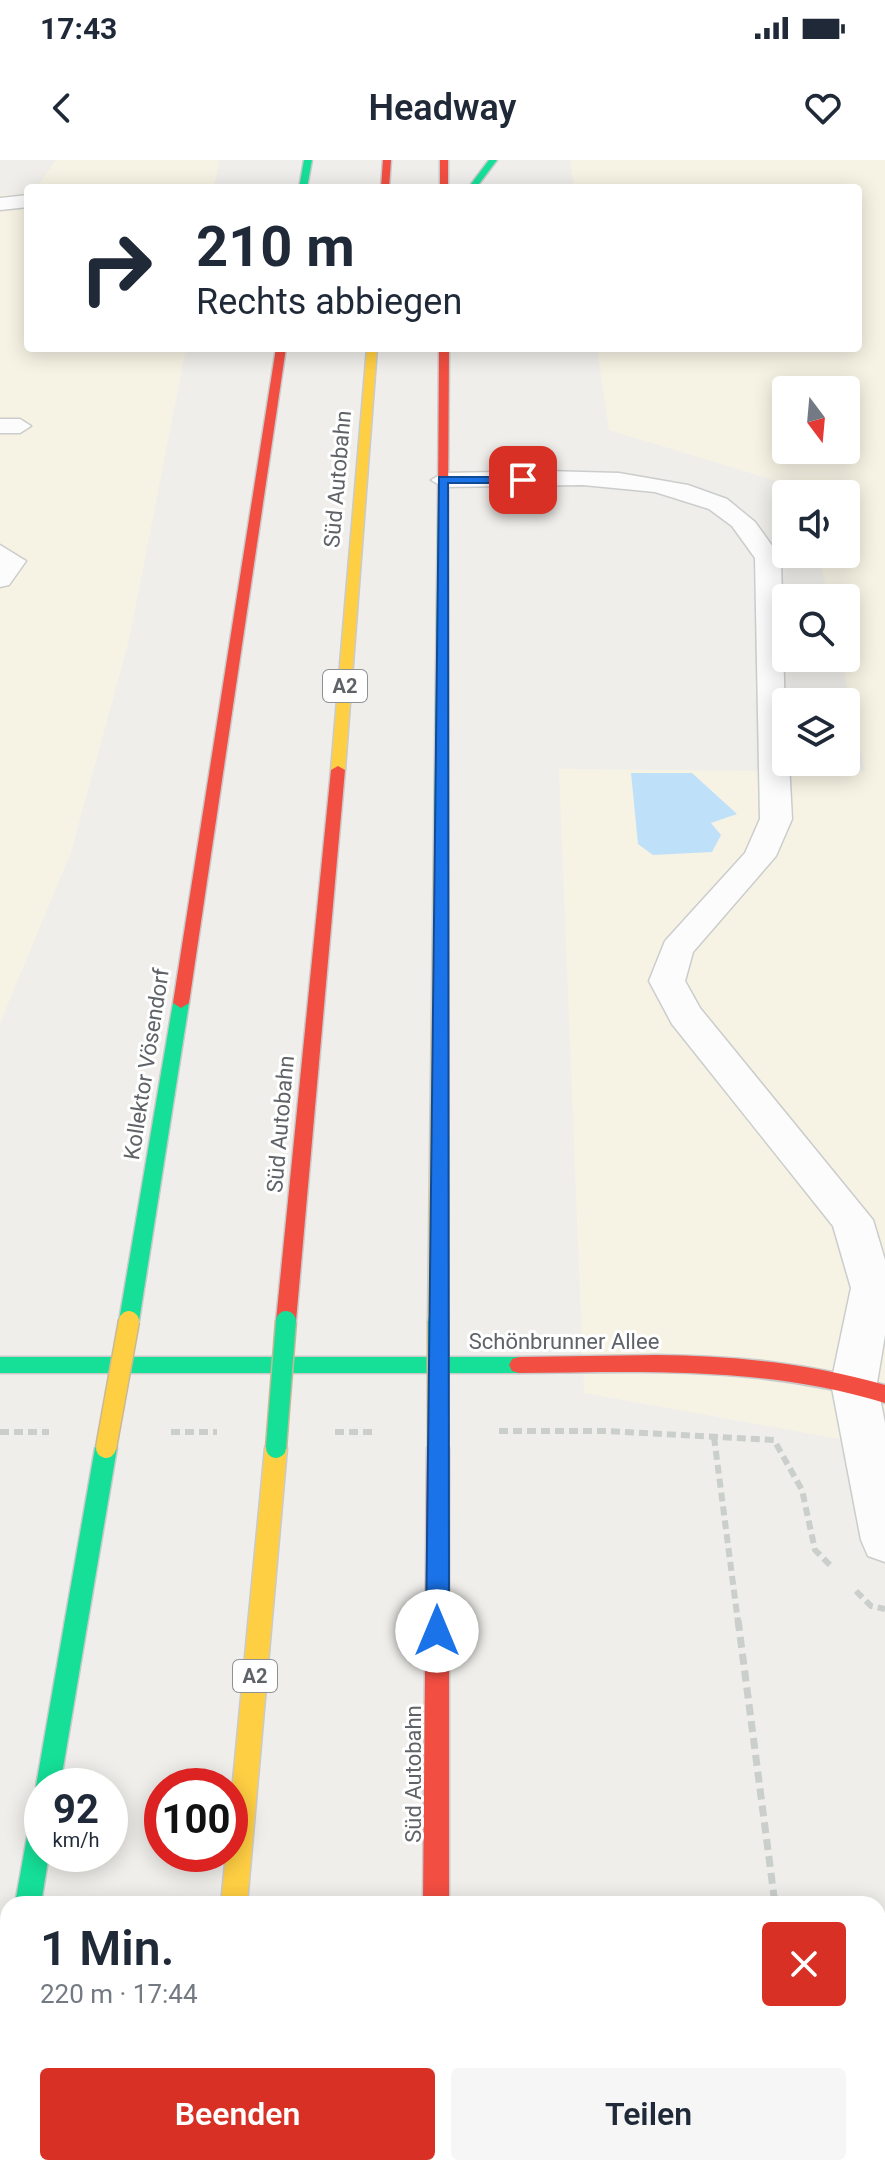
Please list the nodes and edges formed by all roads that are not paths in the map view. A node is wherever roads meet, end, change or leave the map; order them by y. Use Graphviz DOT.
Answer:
graph roads {
  1 [pos="308,160"];
  2 [pos="387,160"];
  3 [pos="444,160"];
  4 [pos="493,160"];
  5 [pos="304,184"];
  6 [pos="385,184"];
  7 [pos="444,184"];
  8 [pos="475,184"];
  9 [pos="24,201"];
  10 [pos="0,204"];
  11 [pos="280,352"];
  12 [pos="372,352"];
  13 [pos="444,352"];
  14 [pos="443,480"];
  15 [pos="0,553"];
  16 [pos="0,579"];
  17 [pos="0,1365"];
  18 [pos="870,1388"];
  19 [pos="885,1540"];
  20 [pos="51,1768"];
  21 [pos="33,1872"];
  22 [pos="29,1896"];
  23 [pos="235,1896"];
  24 [pos="436,1896"];
  1 -- 5 [label="main road"];
  2 -- 6 [label="main road"];
  3 -- 7 [label="main road"];
  4 -- 8 [label="main road"];
  9 -- 10 [label="street"];
  11 -- 20 [label="main road, Kollektor Vösendorf, bridge"];
  12 -- 23 [label="main road, Süd Autobahn / A2, bridge"];
  13 -- 14 [label="main road, Süd Autobahn"];
  14 -- 18 [label="lane"];
  14 -- 24 [label="main road, Süd Autobahn, bridge"];
  15 -- 16 [label="lane"];
  17 -- 18 [label="main road, Schönbrunner Allee"];
  18 -- 19 [label="lane"];
  21 -- 22 [label="main road"];
}
